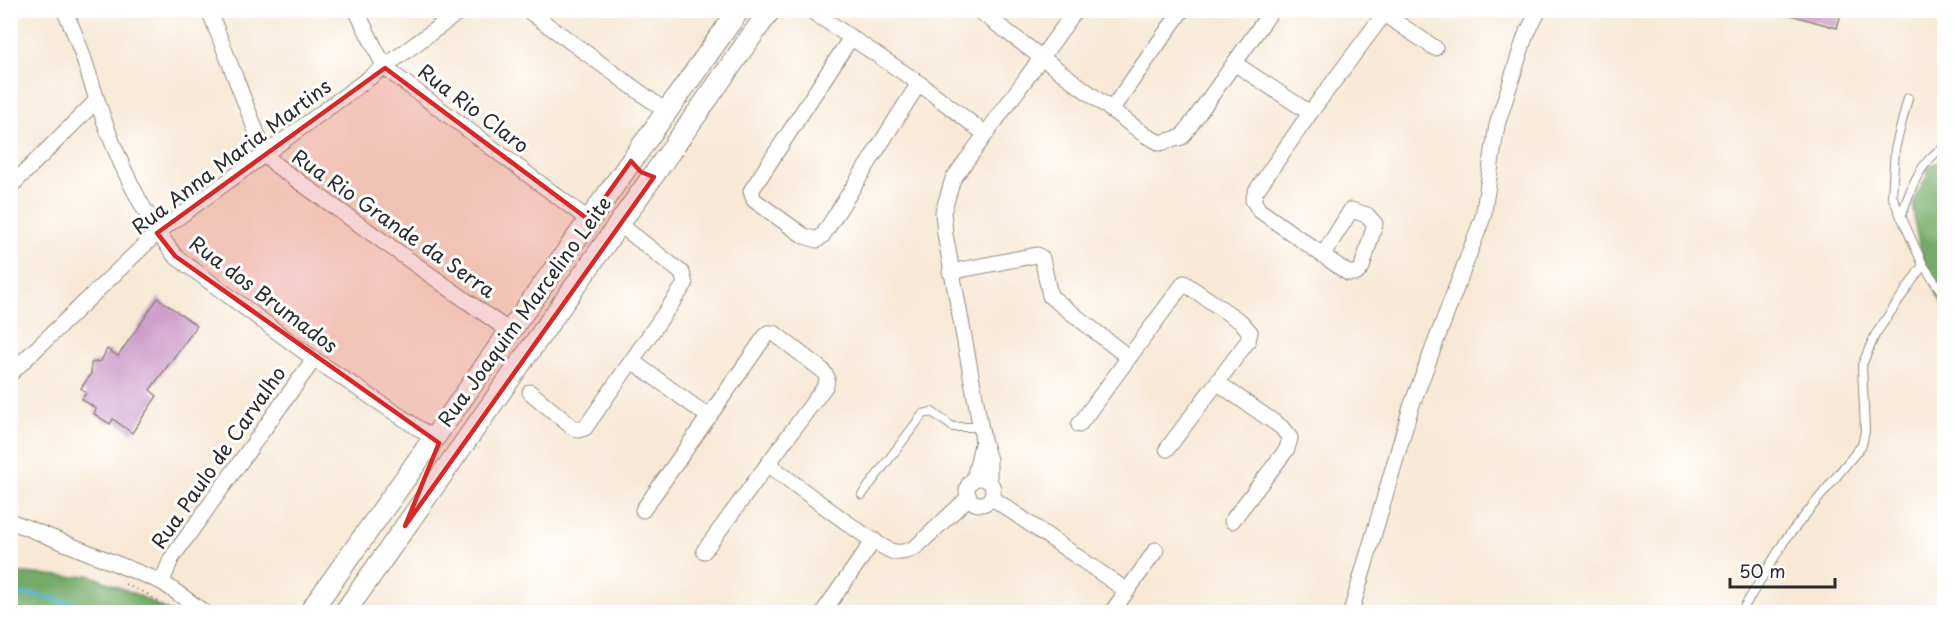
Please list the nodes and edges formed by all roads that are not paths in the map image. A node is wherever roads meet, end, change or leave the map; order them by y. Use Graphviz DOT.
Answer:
graph roads {
  1 [pos="64,10"];
  2 [pos="209,10"];
  3 [pos="356,10"];
  4 [pos="462,10"];
  5 [pos="527,10"];
  6 [pos="739,10"];
  7 [pos="770,10"];
  8 [pos="810,10"];
  9 [pos="978,10"];
  10 [pos="1076,10"];
  11 [pos="1182,10"];
  12 [pos="1272,10"];
  13 [pos="1539,10"];
  14 [pos="849,39"];
  15 [pos="1435,48"];
  16 [pos="1040,56"];
  17 [pos="1234,63"];
  18 [pos="385,68"];
  19 [pos="920,83"];
  20 [pos="1908,98"];
  21 [pos="97,100"];
  22 [pos="1111,110"];
  23 [pos="667,112"];
  24 [pos="1310,112"];
  25 [pos="984,132"];
  26 [pos="1944,147"];
  27 [pos="265,154"];
  28 [pos="632,161"];
  29 [pos="654,177"];
  30 [pos="10,187"];
  31 [pos="609,192"];
  32 [pos="625,217"];
  33 [pos="1901,217"];
  34 [pos="589,220"];
  35 [pos="157,233"];
  36 [pos="1323,255"];
  37 [pos="1923,266"];
  38 [pos="950,272"];
  39 [pos="1944,295"];
  40 [pos="509,330"];
  41 [pos="1128,357"];
  42 [pos="314,359"];
  43 [pos="632,361"];
  44 [pos="10,374"];
  45 [pos="1218,383"];
  46 [pos="530,392"];
  47 [pos="709,417"];
  48 [pos="1079,425"];
  49 [pos="982,434"];
  50 [pos="433,438"];
  51 [pos="1167,449"];
  52 [pos="769,465"];
  53 [pos="982,480"];
  54 [pos="862,495"];
  55 [pos="991,497"];
  56 [pos="973,500"];
  57 [pos="643,510"];
  58 [pos="10,520"];
  59 [pos="1232,521"];
  60 [pos="405,526"];
  61 [pos="874,540"];
  62 [pos="1156,550"];
  63 [pos="704,551"];
  64 [pos="162,582"];
  65 [pos="1127,591"];
  66 [pos="204,612"];
  67 [pos="310,612"];
  68 [pos="345,612"];
  69 [pos="823,612"];
  70 [pos="1112,612"];
  71 [pos="1351,612"];
  72 [pos="1741,612"];
  1 -- 21 [label="street, Rua dos Brumados"];
  2 -- 27 [label="street, Rua Rio Grande da Serra"];
  3 -- 18 [label="street, Rua Rio Claro"];
  4 -- 18 [label="street, Rua Anna Maria Martins"];
  5 -- 23 [label="street"];
  6 -- 23 [label="main road, Rua Joaquim Marcelino Leite"];
  7 -- 29 [label="main road, Rua Joaquim Marcelino Leite"];
  8 -- 14 [label="street"];
  9 -- 16 [label="street"];
  10 -- 16 [label="street"];
  11 -- 22 [label="street"];
  12 -- 17 [label="street"];
  13 -- 71 [label="street"];
  14 -- 19 [label="street"];
  14 -- 19 [label="street"];
  15 -- 24 [label="street"];
  16 -- 22 [label="street"];
  16 -- 25 [label="street"];
  17 -- 22 [label="street"];
  17 -- 24 [label="street"];
  18 -- 27 [label="street, Rua Anna Maria Martins"];
  18 -- 34 [label="street, Rua Rio Claro"];
  19 -- 25 [label="street"];
  20 -- 33 [label="lane"];
  21 -- 30 [label="street"];
  21 -- 35 [label="street, Rua dos Brumados"];
  23 -- 28 [label="main road, Rua Joaquim Marcelino Leite"];
  24 -- 36 [label="street"];
  25 -- 38 [label="street"];
  26 -- 33 [label="lane"];
  27 -- 35 [label="street, Rua Anna Maria Martins"];
  27 -- 40 [label="street, Rua Rio Grande da Serra"];
  28 -- 29 [label="main road"];
  28 -- 31 [label="main road, Rua Joaquim Marcelino Leite"];
  29 -- 32 [label="main road, Rua Joaquim Marcelino Leite"];
  31 -- 32 [label="main road"];
  31 -- 34 [label="main road, Rua Joaquim Marcelino Leite"];
  32 -- 43 [label="street"];
  32 -- 60 [label="main road, Rua Joaquim Marcelino Leite"];
  33 -- 37 [label="lane"];
  34 -- 40 [label="main road, Rua Joaquim Marcelino Leite"];
  35 -- 42 [label="street, Rua dos Brumados"];
  35 -- 44 [label="street, Rua Anna Maria Martins"];
  37 -- 39 [label="lane"];
  37 -- 72 [label="lane"];
  38 -- 41 [label="street"];
  38 -- 49 [label="street"];
  40 -- 50 [label="main road, Rua Joaquim Marcelino Leite"];
  41 -- 45 [label="street"];
  41 -- 48 [label="street"];
  42 -- 50 [label="street, Rua dos Brumados"];
  42 -- 64 [label="street, Rua Paulo de Carvalho"];
  43 -- 46 [label="street"];
  43 -- 47 [label="street"];
  45 -- 51 [label="street"];
  45 -- 59 [label="street"];
  47 -- 52 [label="street"];
  47 -- 57 [label="street"];
  49 -- 53 [label="street"];
  49 -- 54 [label="lane"];
  50 -- 60 [label="main road"];
  50 -- 67 [label="main road, Rua Joaquim Marcelino Leite"];
  52 -- 61 [label="street"];
  52 -- 63 [label="street"];
  53 -- 55 [label="street"];
  53 -- 56 [label="street"];
  55 -- 56 [label="street"];
  55 -- 65 [label="street"];
  56 -- 61 [label="street"];
  58 -- 64 [label="street"];
  60 -- 68 [label="main road, Rua Joaquim Marcelino Leite"];
  61 -- 69 [label="street"];
  62 -- 65 [label="street"];
  64 -- 66 [label="street"];
  65 -- 70 [label="street"];
}
